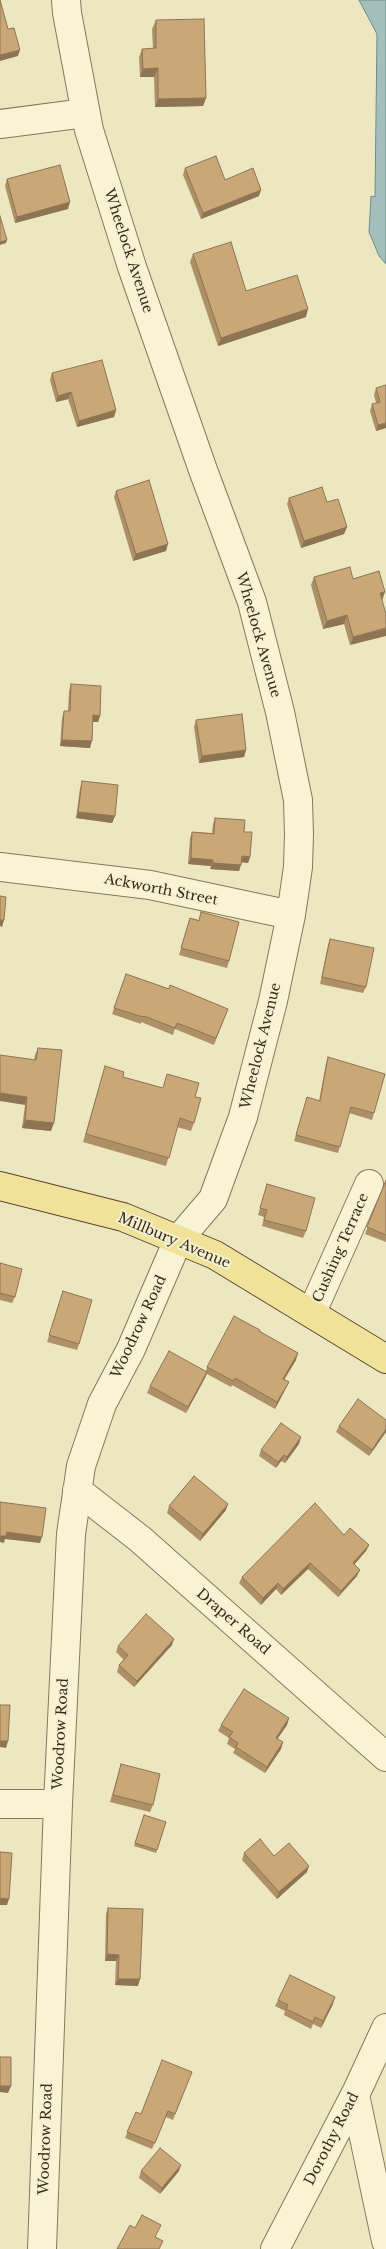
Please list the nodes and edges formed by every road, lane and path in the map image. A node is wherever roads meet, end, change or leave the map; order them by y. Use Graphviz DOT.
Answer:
graph roads {
  1 [pos="66,0"];
  2 [pos="86,114"];
  3 [pos="0,124"];
  4 [pos="0,866"];
  5 [pos="291,915"];
  6 [pos="369,1184"];
  7 [pos="0,1186"];
  8 [pos="178,1240"];
  9 [pos="312,1312"];
  10 [pos="386,1359"];
  11 [pos="77,1490"];
  12 [pos="386,1757"];
  13 [pos="0,1804"];
  14 [pos="58,1804"];
  15 [pos="386,2028"];
  16 [pos="355,2095"];
  17 [pos="386,2241"];
  18 [pos="42,2249"];
  19 [pos="275,2249"];
  1 -- 2 [label="street, Wheelock Avenue"];
  2 -- 3 [label="street"];
  2 -- 5 [label="street, Wheelock Avenue"];
  4 -- 5 [label="street, Ackworth Street"];
  5 -- 8 [label="street, Wheelock Avenue"];
  6 -- 9 [label="street, Cushing Terrace"];
  7 -- 8 [label="main road, Millbury Avenue"];
  8 -- 9 [label="main road, Millbury Avenue"];
  8 -- 11 [label="street, Woodrow Road"];
  9 -- 10 [label="main road, Millbury Avenue"];
  11 -- 12 [label="street, Draper Road"];
  11 -- 14 [label="street, Woodrow Road"];
  13 -- 14 [label="street"];
  14 -- 18 [label="street, Woodrow Road"];
  15 -- 16 [label="street, Dorothy Road"];
  16 -- 17 [label="street"];
  16 -- 19 [label="street, Dorothy Road"];
}
